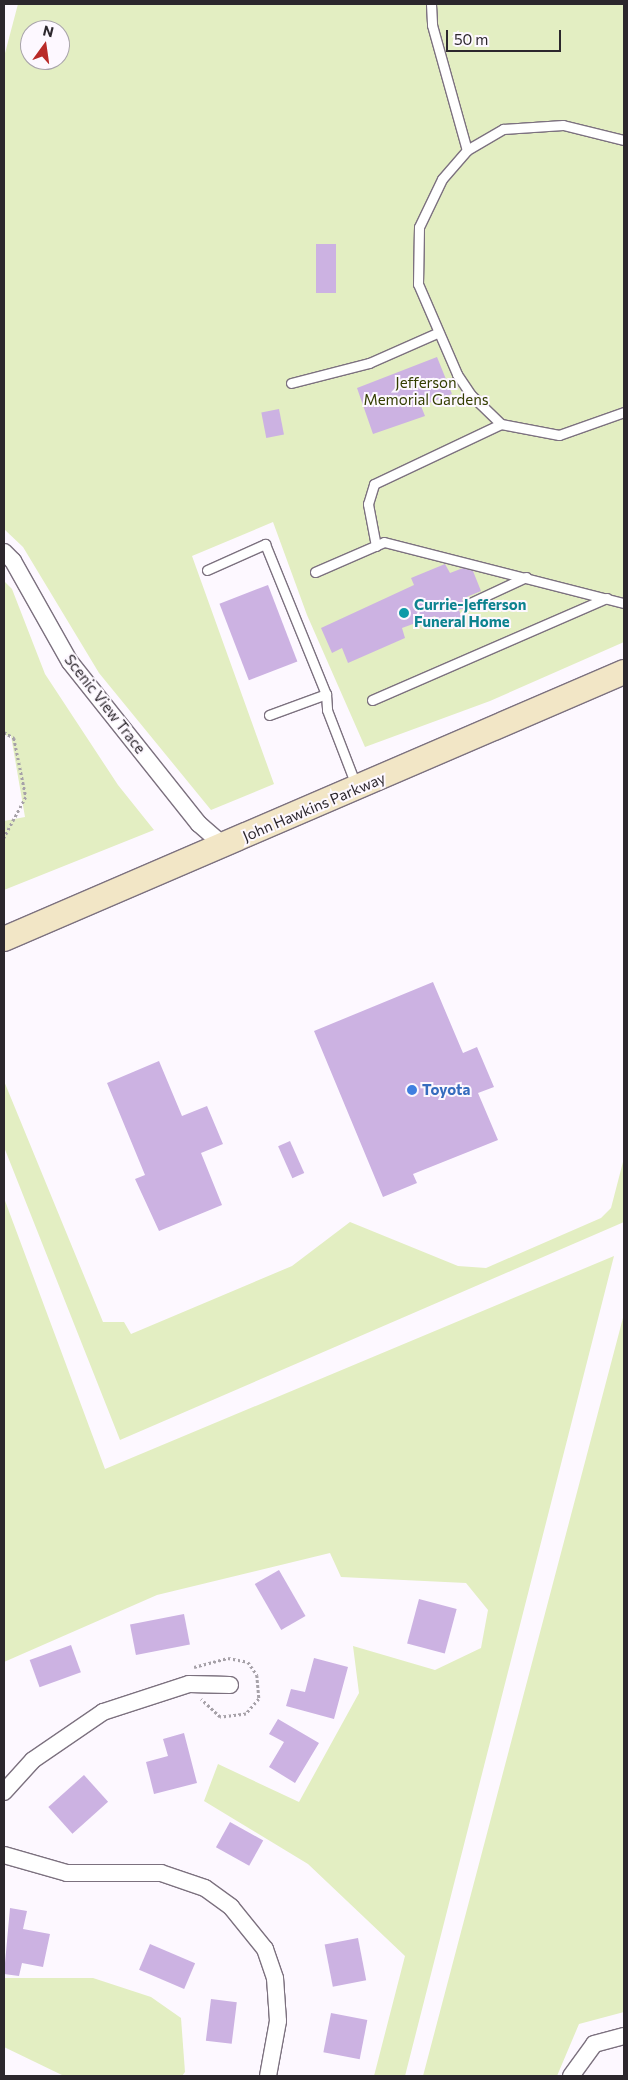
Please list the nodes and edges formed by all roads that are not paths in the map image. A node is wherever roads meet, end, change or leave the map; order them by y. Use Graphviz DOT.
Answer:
graph roads {
  1 [pos="431,4"];
  2 [pos="624,140"];
  3 [pos="467,150"];
  4 [pos="437,333"];
  5 [pos="291,383"];
  6 [pos="624,412"];
  7 [pos="501,424"];
  8 [pos="376,546"];
  9 [pos="4,552"];
  10 [pos="207,570"];
  11 [pos="315,572"];
  12 [pos="526,577"];
  13 [pos="606,598"];
  14 [pos="470,603"];
  15 [pos="624,603"];
  16 [pos="624,672"];
  17 [pos="326,694"];
  18 [pos="372,700"];
  19 [pos="269,715"];
  20 [pos="357,788"];
  21 [pos="223,845"];
  22 [pos="4,939"];
  23 [pos="230,1685"];
  24 [pos="4,1792"];
  25 [pos="4,1855"];
  26 [pos="624,2036"];
  27 [pos="268,2076"];
  28 [pos="571,2076"];
  1 -- 3 [label="lane"];
  2 -- 3 [label="lane"];
  3 -- 4 [label="lane"];
  4 -- 5 [label="lane"];
  4 -- 7 [label="lane"];
  6 -- 7 [label="lane"];
  7 -- 8 [label="lane"];
  8 -- 11 [label="lane"];
  8 -- 12 [label="lane"];
  9 -- 21 [label="street, Scenic View Trace"];
  10 -- 17 [label="lane"];
  12 -- 13 [label="lane"];
  12 -- 14 [label="lane"];
  13 -- 15 [label="lane"];
  13 -- 18 [label="lane"];
  16 -- 20 [label="main road, John Hawkins Parkway"];
  17 -- 19 [label="lane"];
  17 -- 20 [label="lane"];
  20 -- 21 [label="main road, John Hawkins Parkway"];
  21 -- 22 [label="main road, John Hawkins Parkway"];
  23 -- 24 [label="street"];
  25 -- 27 [label="street"];
  26 -- 28 [label="street"];
}
